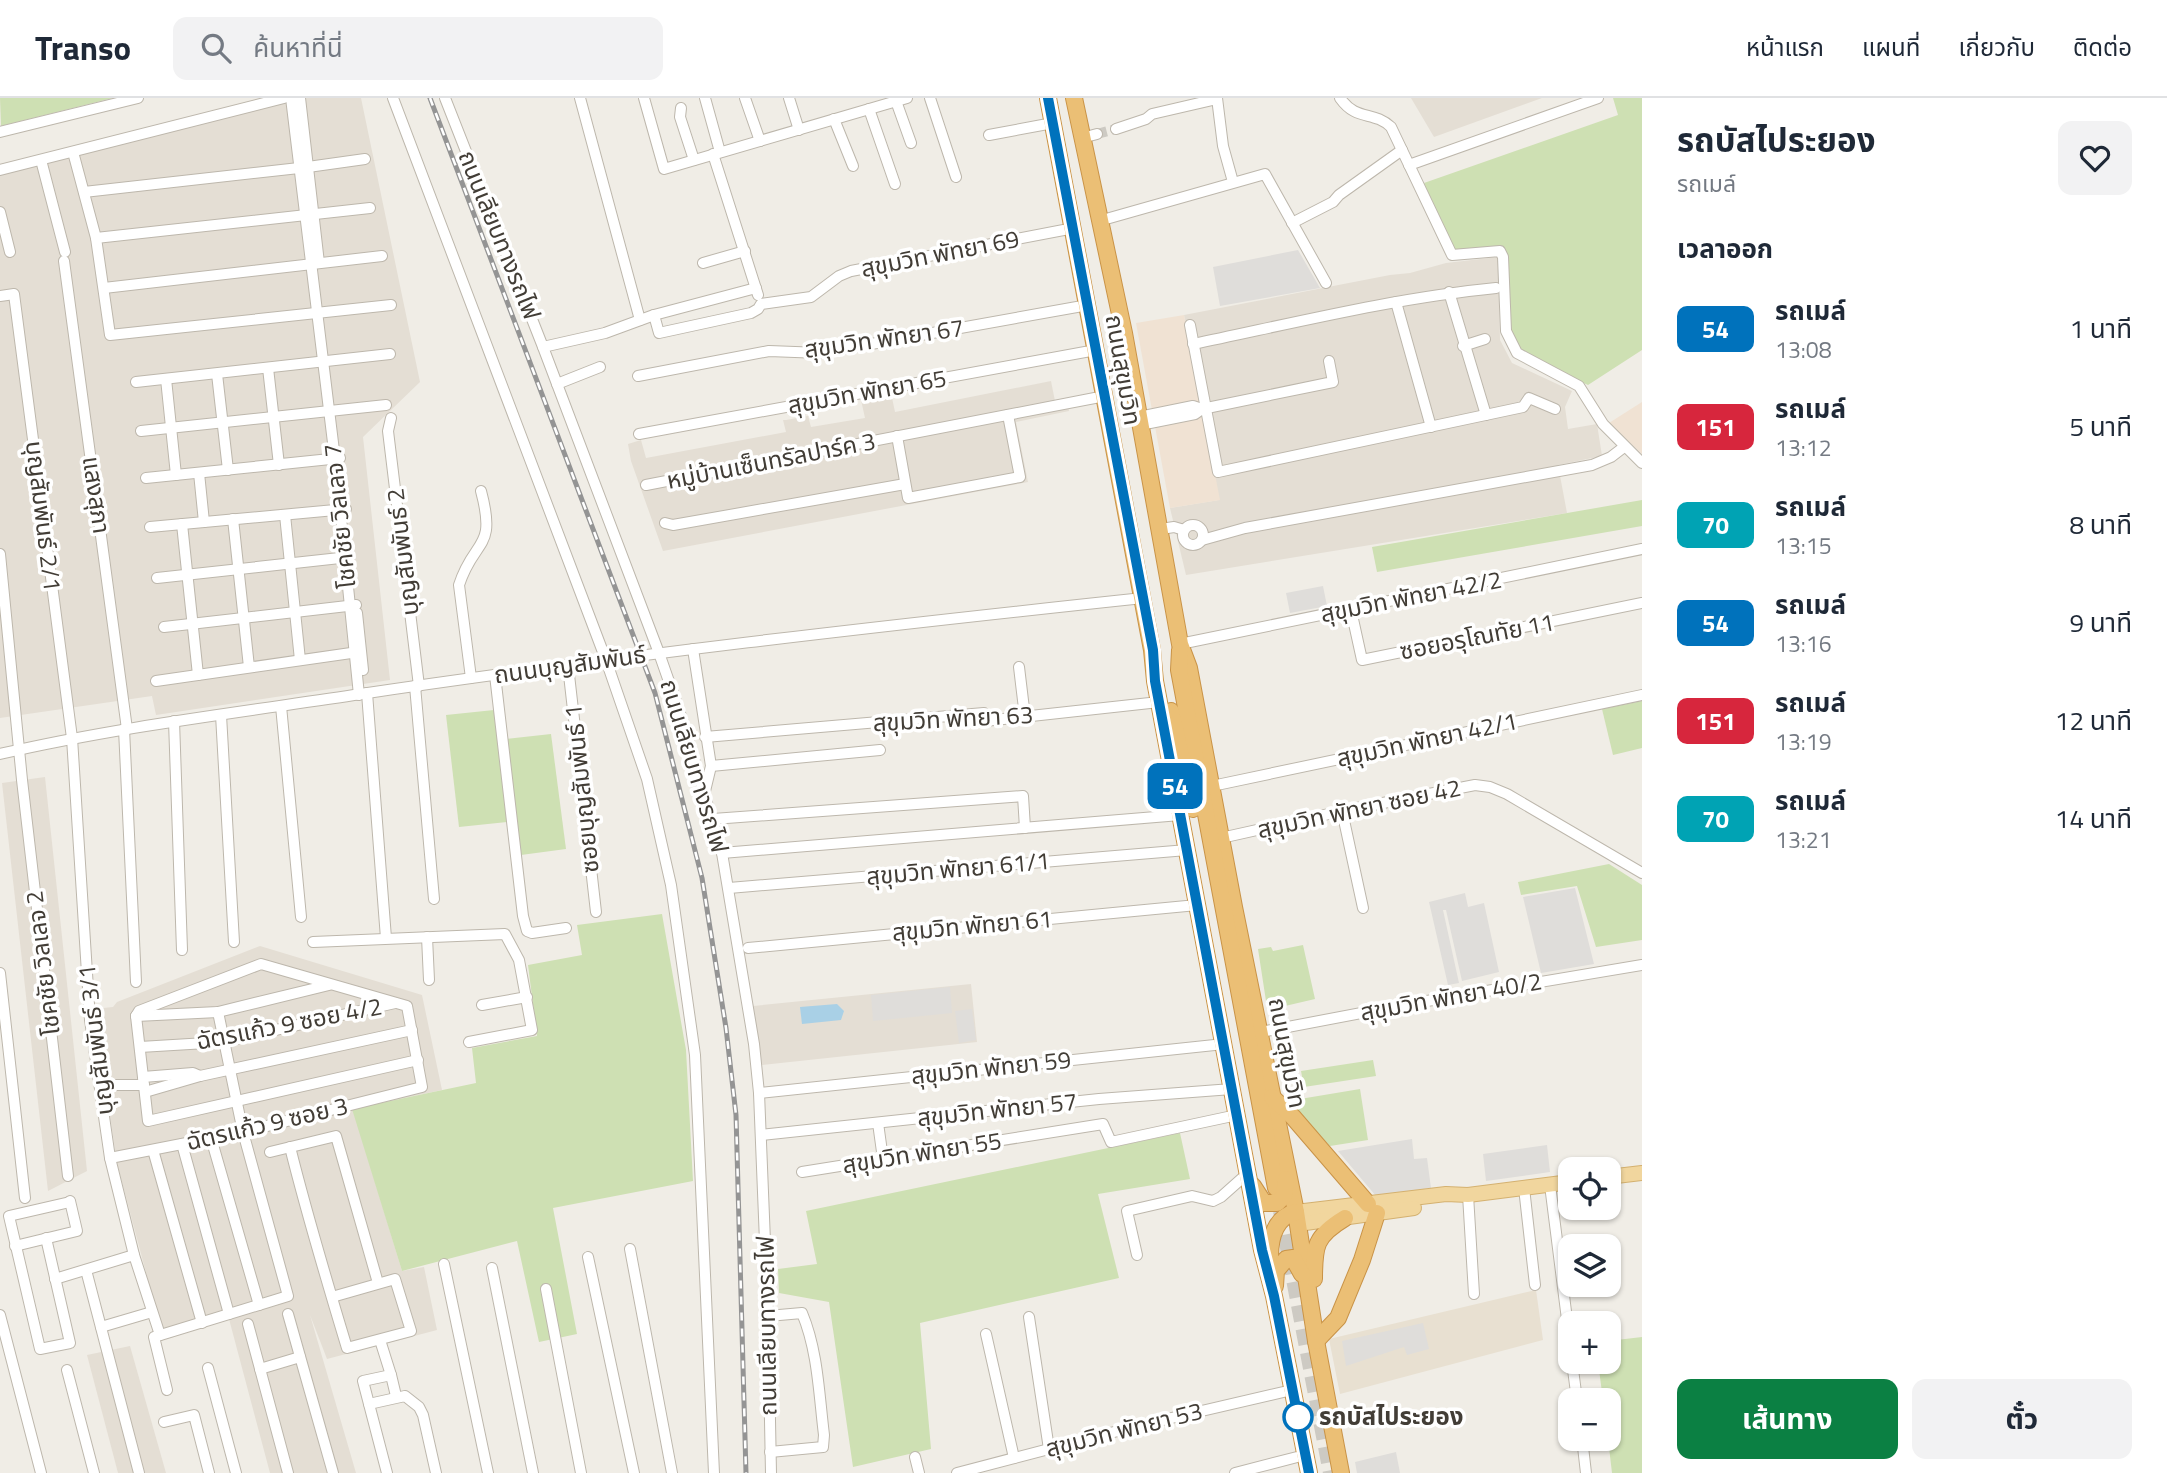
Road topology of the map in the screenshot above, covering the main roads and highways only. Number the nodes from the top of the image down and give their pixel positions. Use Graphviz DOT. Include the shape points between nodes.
graph roads {
  1 [pos="1075,102"];
  2 [pos="1051,111"];
  3 [pos="1180,644"];
  4 [pos="1153,650"];
  5 [pos="1272,1097"];
  6 [pos="1286,1170"];
  7 [pos="1642,1172"];
  8 [pos="1621,1175"];
  9 [pos="1249,1176"];
  10 [pos="1558,1184"];
  11 [pos="1254,1203"];
  12 [pos="1372,1208"];
  13 [pos="1345,1217"];
  14 [pos="1297,1218"];
  15 [pos="1278,1223"];
  16 [pos="1308,1287"];
  17 [pos="1272,1288"];
  18 [pos="1315,1333"];
  19 [pos="1309,1473"];
  20 [pos="1341,1473"];
  1 -- 2 [label="highway"];
  1 -- 3 [label="highway, ถนนสุขุมวิท" via="1089,136 1099,221"];
  2 -- 4 [label="highway, ถนนสุขุมวิท"];
  3 -- 4 [label="highway, ถนนสุขุมวิท" via="1178,670 1271,1189 1193,807 1164,678"];
  3 -- 5 [label="highway, ถนนสุขุมวิท" via="1189,668"];
  4 -- 9 [label="highway, ถนนสุขุมวิท"];
  5 -- 6 [label="highway, ถนนสุขุมวิท"];
  5 -- 12 [label="highway"];
  6 -- 9 [label="highway" via="1284,1196 1277,1203 1264,1203"];
  6 -- 14 [label="highway, ถนนสุขุมวิท"];
  7 -- 8 [label="main road"];
  9 -- 11 [label="highway, ถนนสุขุมวิท"];
  10 -- 12 [label="main road" via="1446,1194"];
  11 -- 15 [label="highway"];
  11 -- 17 [label="highway, ถนนสุขุมวิท"];
  12 -- 13 [label="main road"];
  12 -- 14 [label="main road"];
  12 -- 18 [label="highway" via="1362,1260 1338,1318"];
  13 -- 14 [label="main road"];
  13 -- 18 [label="highway" via="1325,1233 1314,1251"];
  14 -- 15 [label="highway" via="1286,1226"];
  14 -- 16 [label="highway, ถนนสุขุมวิท"];
  15 -- 17 [label="highway" via="1270,1246"];
  16 -- 17 [label="highway" via="1298,1264 1289,1258 1276,1271"];
  16 -- 18 [label="highway, ถนนสุขุมวิท"];
  17 -- 19 [label="highway, ถนนสุขุมวิท"];
  18 -- 20 [label="highway, ถนนสุขุมวิท"];
}
